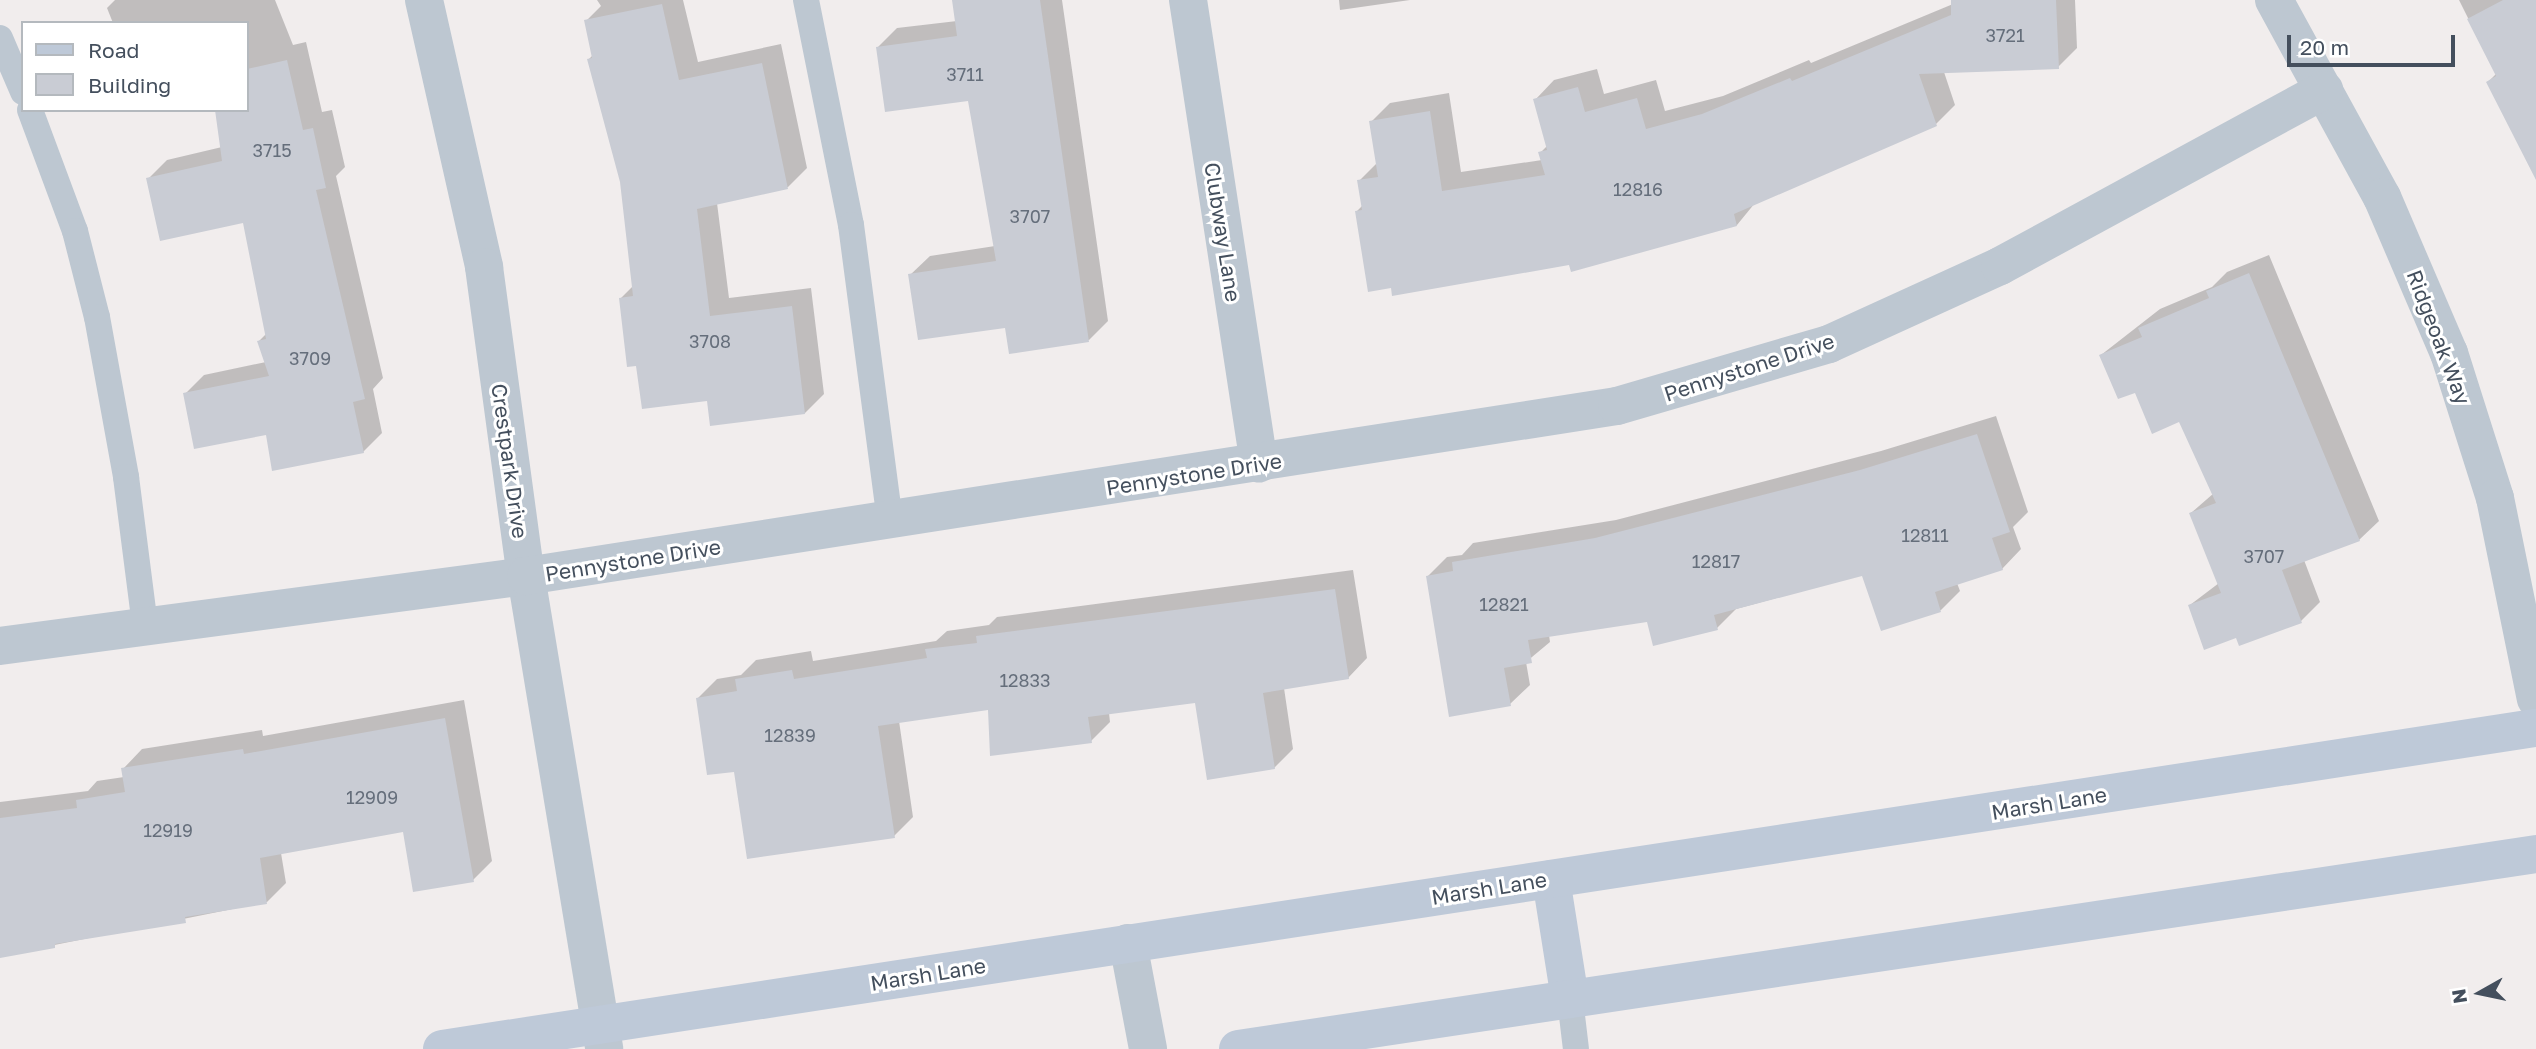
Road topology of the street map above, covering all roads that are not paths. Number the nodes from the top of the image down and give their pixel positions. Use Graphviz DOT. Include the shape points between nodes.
graph roads {
  1 [pos="424,0"];
  2 [pos="806,0"];
  3 [pos="1188,0"];
  4 [pos="2274,0"];
  5 [pos="0,38"];
  6 [pos="21,87"];
  7 [pos="2324,90"];
  8 [pos="31,112"];
  9 [pos="1259,464"];
  10 [pos="890,521"];
  11 [pos="526,576"];
  12 [pos="145,625"];
  13 [pos="0,646"];
  14 [pos="2536,699"];
  15 [pos="2536,728"];
  16 [pos="2536,854"];
  17 [pos="1551,879"];
  18 [pos="1128,943"];
  19 [pos="1570,999"];
  20 [pos="602,1037"];
  21 [pos="442,1049"];
  22 [pos="1148,1049"];
  23 [pos="1238,1049"];
  24 [pos="1576,1049"];
  1 -- 11 [label="street, Crestpark Drive" via="484,267"];
  2 -- 10 [label="lane" via="851,225"];
  3 -- 9 [label="street, Clubway Lane"];
  4 -- 7 [label="street, Ridgeoak Way"];
  5 -- 6 [label="lane"];
  7 -- 9 [label="street, Pennystone Drive" via="2000,266 1829,344 1617,407"];
  7 -- 14 [label="street, Ridgeoak Way" via="2382,197 2449,353 2495,498"];
  8 -- 12 [label="lane" via="75,231 97,317 127,477"];
  9 -- 10 [label="street, Pennystone Drive"];
  10 -- 11 [label="street, Pennystone Drive"];
  11 -- 12 [label="street, Pennystone Drive"];
  11 -- 20 [label="street, Crestpark Drive"];
  12 -- 13 [label="street, Pennystone Drive"];
  15 -- 17 [label="main road, Marsh Lane"];
  16 -- 19 [label="main road"];
  17 -- 18 [label="main road, Marsh Lane"];
  17 -- 19 [label="main road"];
  18 -- 20 [label="main road, Marsh Lane"];
  18 -- 22 [label="street"];
  19 -- 23 [label="main road"];
  19 -- 24 [label="lane"];
  20 -- 21 [label="main road, Marsh Lane"];
}
